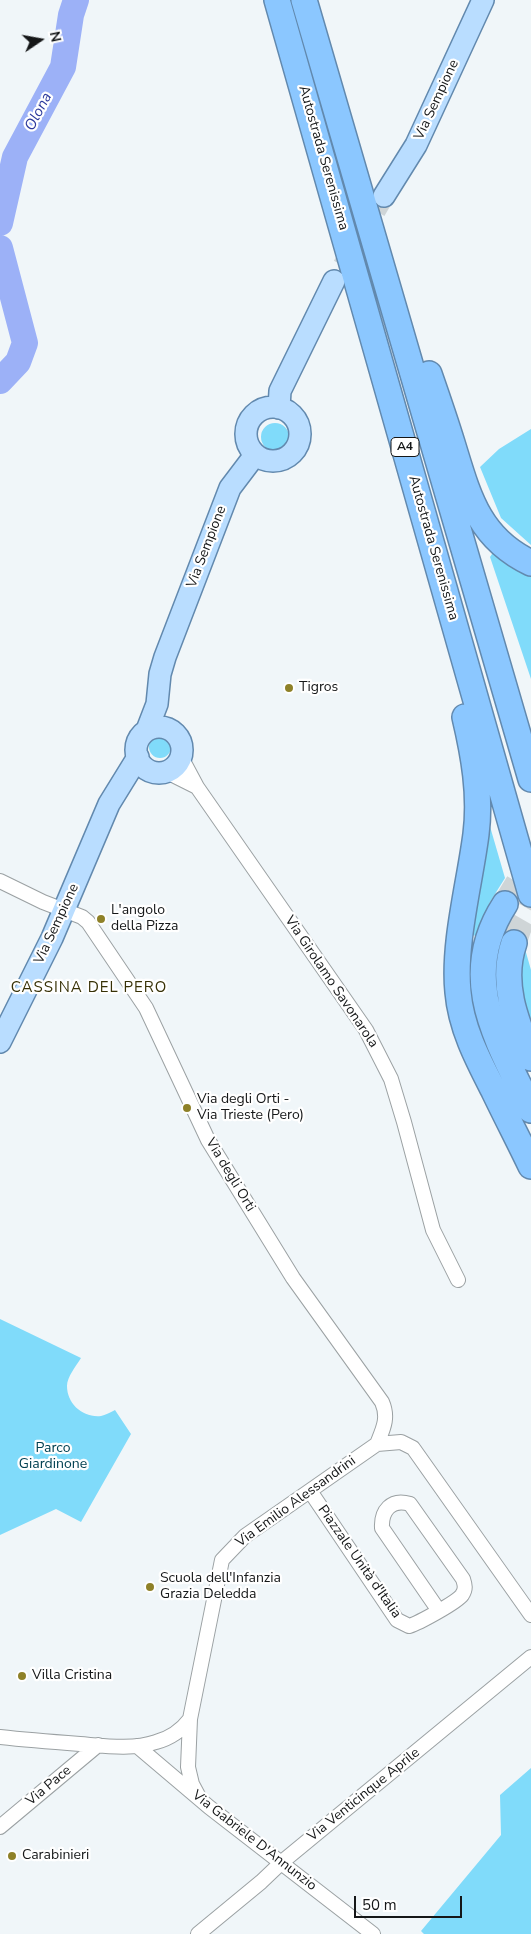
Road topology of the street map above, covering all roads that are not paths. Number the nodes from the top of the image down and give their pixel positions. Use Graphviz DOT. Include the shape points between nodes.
graph roads {
  1 [pos="277,0"];
  2 [pos="304,0"];
  3 [pos="483,0"];
  4 [pos="358,183"];
  5 [pos="384,196"];
  6 [pos="334,281"];
  7 [pos="392,401"];
  8 [pos="279,408"];
  9 [pos="255,454"];
  10 [pos="531,563"];
  11 [pos="160,674"];
  12 [pos="147,730"];
  13 [pos="174,732"];
  14 [pos="521,743"];
  15 [pos="138,757"];
  16 [pos="167,767"];
  17 [pos="531,770"];
  18 [pos="531,779"];
  19 [pos="197,787"];
  20 [pos="109,804"];
  21 [pos="0,881"];
  22 [pos="531,894"];
  23 [pos="505,904"];
  24 [pos="64,910"];
  25 [pos="514,943"];
  26 [pos="0,1042"];
  27 [pos="531,1058"];
  28 [pos="531,1110"];
  29 [pos="531,1166"];
  30 [pos="458,1280"];
  31 [pos="376,1444"];
  32 [pos="310,1491"];
  33 [pos="439,1610"];
  34 [pos="531,1616"];
  35 [pos="531,1658"];
  36 [pos="190,1719"];
  37 [pos="0,1737"];
  38 [pos="98,1745"];
  39 [pos="137,1746"];
  40 [pos="200,1799"];
  41 [pos="0,1828"];
  42 [pos="282,1862"];
  43 [pos="198,1934"];
  44 [pos="373,1934"];
  1 -- 7 [label="highway, Autostrada Serenissima / A4"];
  2 -- 4 [label="highway, Autostrada Serenissima / A4"];
  3 -- 5 [label="main road, Via Sempione" via="416,145"];
  4 -- 10 [label="highway" via="443,411 475,510 503,546"];
  4 -- 14 [label="highway, Autostrada Serenissima / A4"];
  6 -- 8 [label="main road" via="280,390"];
  7 -- 22 [label="highway, Autostrada Serenissima / A4"];
  7 -- 29 [label="highway, A4" via="415,535 468,733 477,782 476,832 457,970 460,1010 473,1050"];
  8 -- 9 [label="main road" via="263,409 250,418 247,441"];
  8 -- 9 [label="main road" via="297,423 299,439 296,446 292,453 278,461 262,459"];
  9 -- 11 [label="main road, Via Sempione" via="230,488"];
  11 -- 12 [label="main road, Via Sempione" via="157,704"];
  11 -- 13 [label="main road"];
  12 -- 13 [label="main road" via="161,727"];
  12 -- 15 [label="main road" via="138,742"];
  13 -- 16 [label="main road" via="182,743"];
  14 -- 17 [label="highway"];
  14 -- 18 [label="highway, Autostrada Serenissima / A4"];
  15 -- 16 [label="main road" via="141,764"];
  15 -- 20 [label="main road, Via Sempione"];
  16 -- 19 [label="street, Via Girolamo Savonarola"];
  16 -- 19 [label="street, Via Girolamo Savonarola"];
  16 -- 20 [label="main road, Via Sempione" via="134,782"];
  19 -- 30 [label="street, Via Girolamo Savonarola" via="366,1030 391,1079 433,1230"];
  20 -- 24 [label="main road, Via Sempione"];
  21 -- 24 [label="street, Via degli Orti"];
  23 -- 28 [label="highway" via="496,917 486,947 483,992 494,1034"];
  24 -- 26 [label="main road, Via Sempione"];
  24 -- 31 [label="street, Via degli Orti" via="88,922 142,1003 208,1140 293,1278 382,1402 386,1422"];
  25 -- 27 [label="highway" via="508,977 511,1001"];
  31 -- 32 [label="street, Via Emilio Alessandrini"];
  31 -- 34 [label="street" via="401,1442 413,1448"];
  32 -- 33 [label="street, Piazzale Unità d'Italia" via="397,1620 409,1626"];
  32 -- 36 [label="street, Via Emilio Alessandrini" via="245,1536 222,1560"];
  33 -- 33 [label="street, Piazzale Unità d'Italia" via="463,1593 463,1579 410,1504 390,1506 381,1520 385,1535"];
  35 -- 42 [label="street, Via Venticinque Aprile"];
  36 -- 39 [label="street" via="182,1730 169,1737"];
  36 -- 40 [label="street, Via Emilio Alessandrini" via="188,1767"];
  37 -- 38 [label="street"];
  38 -- 39 [label="street"];
  38 -- 41 [label="street, Via Pace"];
  39 -- 40 [label="street, Via Gabriele D'Annunzio"];
  40 -- 42 [label="street, Via Gabriele D'Annunzio"];
  42 -- 43 [label="street, Via Venticinque Aprile"];
  42 -- 44 [label="street, Via Gabriele D'Annunzio"];
}
